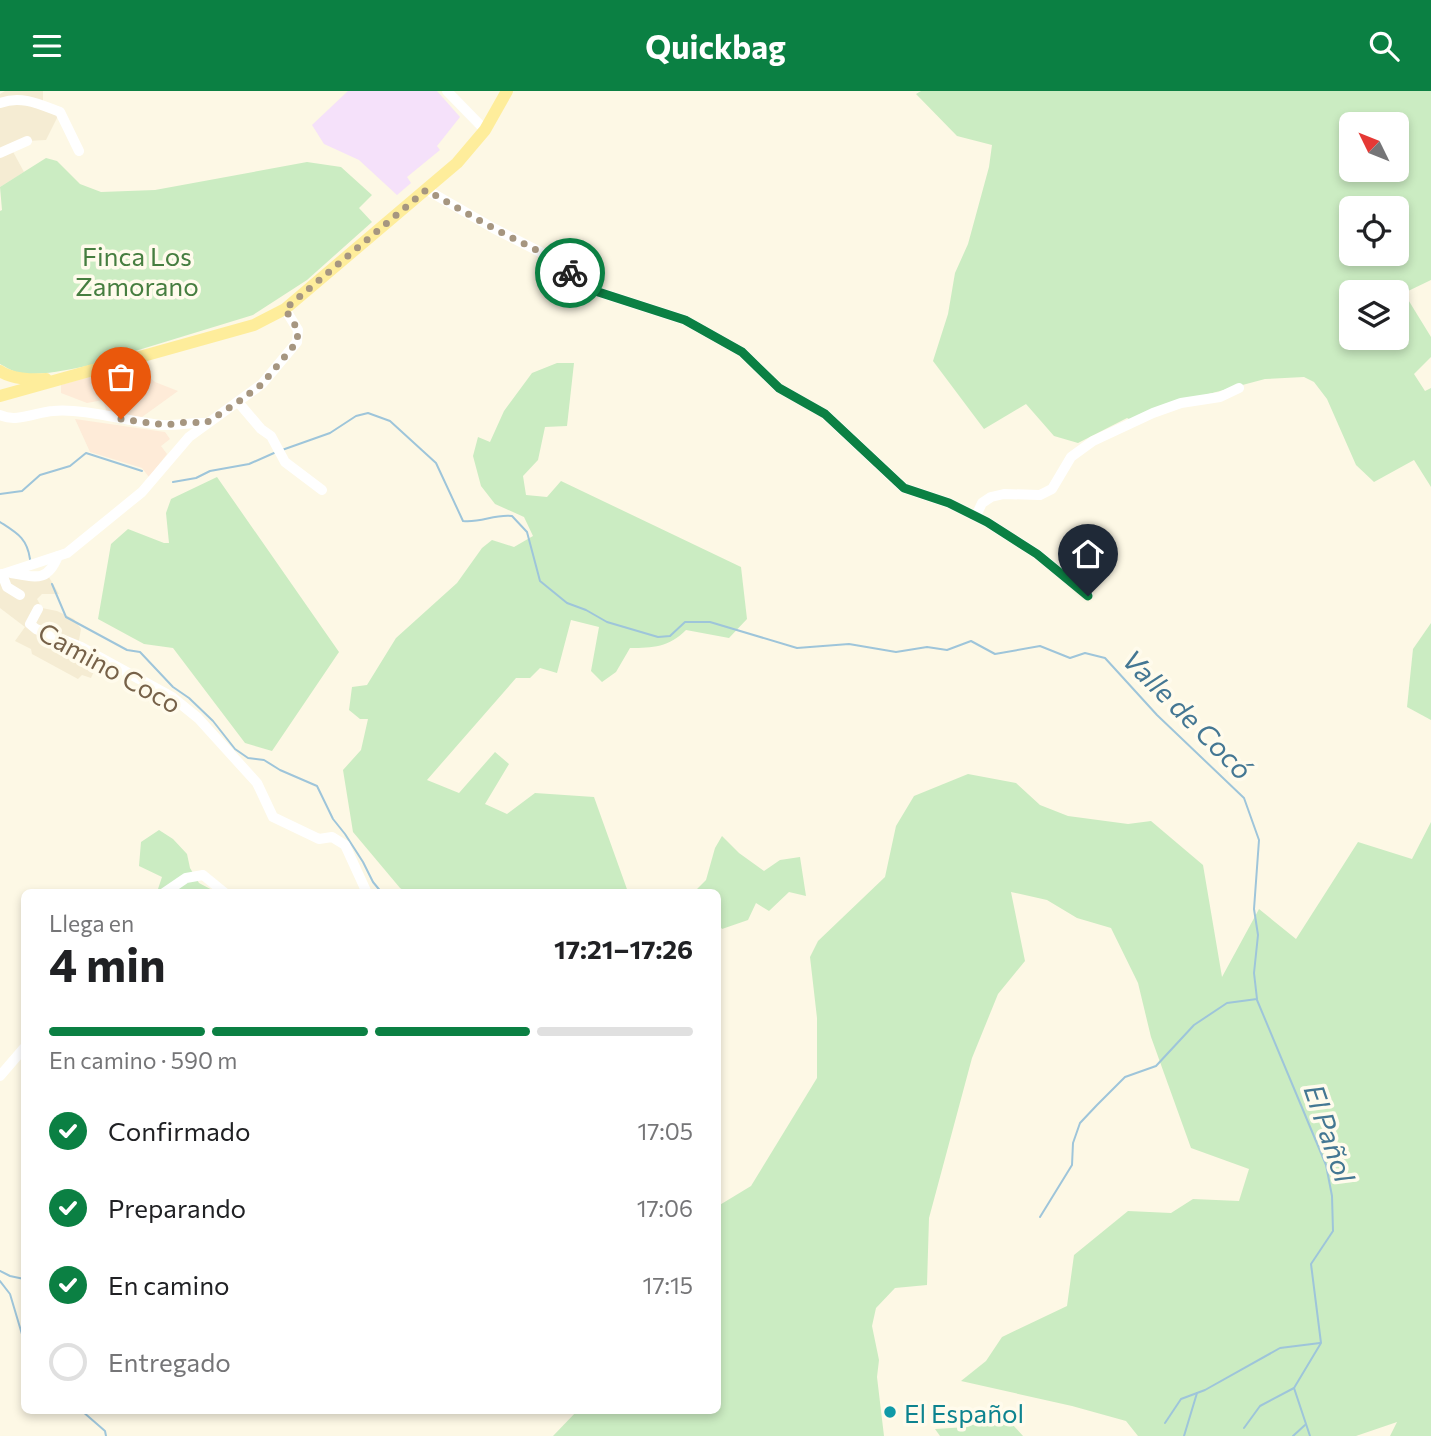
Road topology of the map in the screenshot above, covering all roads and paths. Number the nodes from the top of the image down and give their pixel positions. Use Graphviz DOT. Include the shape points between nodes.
graph roads {
  1 [pos="447,91"];
  2 [pos="507,91"];
  3 [pos="0,103"];
  4 [pos="485,130"];
  5 [pos="27,141"];
  6 [pos="79,151"];
  7 [pos="0,153"];
  8 [pos="426,190"];
  9 [pos="285,309"];
  10 [pos="2,372"];
  11 [pos="63,377"];
  12 [pos="1239,388"];
  13 [pos="1,395"];
  14 [pos="238,402"];
  15 [pos="0,415"];
  16 [pos="206,423"];
  17 [pos="322,490"];
  18 [pos="976,516"];
  19 [pos="3,574"];
  20 [pos="20,595"];
  21 [pos="1088,596"];
  22 [pos="38,609"];
  23 [pos="170,889"];
  24 [pos="220,889"];
  25 [pos="365,889"];
  26 [pos="21,1052"];
  27 [pos="0,1076"];
  1 -- 4 [label="street"];
  2 -- 4 [label="main road"];
  3 -- 6 [label="street" via="13,98 60,112"];
  4 -- 8 [label="main road"];
  5 -- 7 [label="street"];
  8 -- 9 [label="main road"];
  8 -- 18 [label="street" via="552,258 589,289 685,320 742,352 779,388 825,414 904,488"];
  9 -- 11 [label="main road" via="254,325"];
  9 -- 14 [label="street" via="298,330 297,342 262,384"];
  10 -- 11 [label="main road" via="40,380"];
  10 -- 13 [label="main road" via="7,382"];
  11 -- 13 [label="main road"];
  12 -- 18 [label="street" via="1220,397 1181,403 1093,441 1070,457 1052,489 1041,495 991,496"];
  14 -- 16 [label="street"];
  14 -- 17 [label="street" via="271,436 285,462"];
  15 -- 16 [label="street" via="20,417 58,410 165,425"];
  16 -- 19 [label="street" via="142,492 58,556 47,574"];
  18 -- 21 [label="street" via="1037,554"];
  19 -- 20 [label="street, Camino Coco" via="7,587"];
  22 -- 25 [label="street, Camino Coco" via="30,624 36,629 80,647 172,697 198,718 257,783 272,817 318,839 332,837 345,845"];
  23 -- 24 [label="street" via="186,878 203,875"];
  26 -- 27 [label="street"];
}
